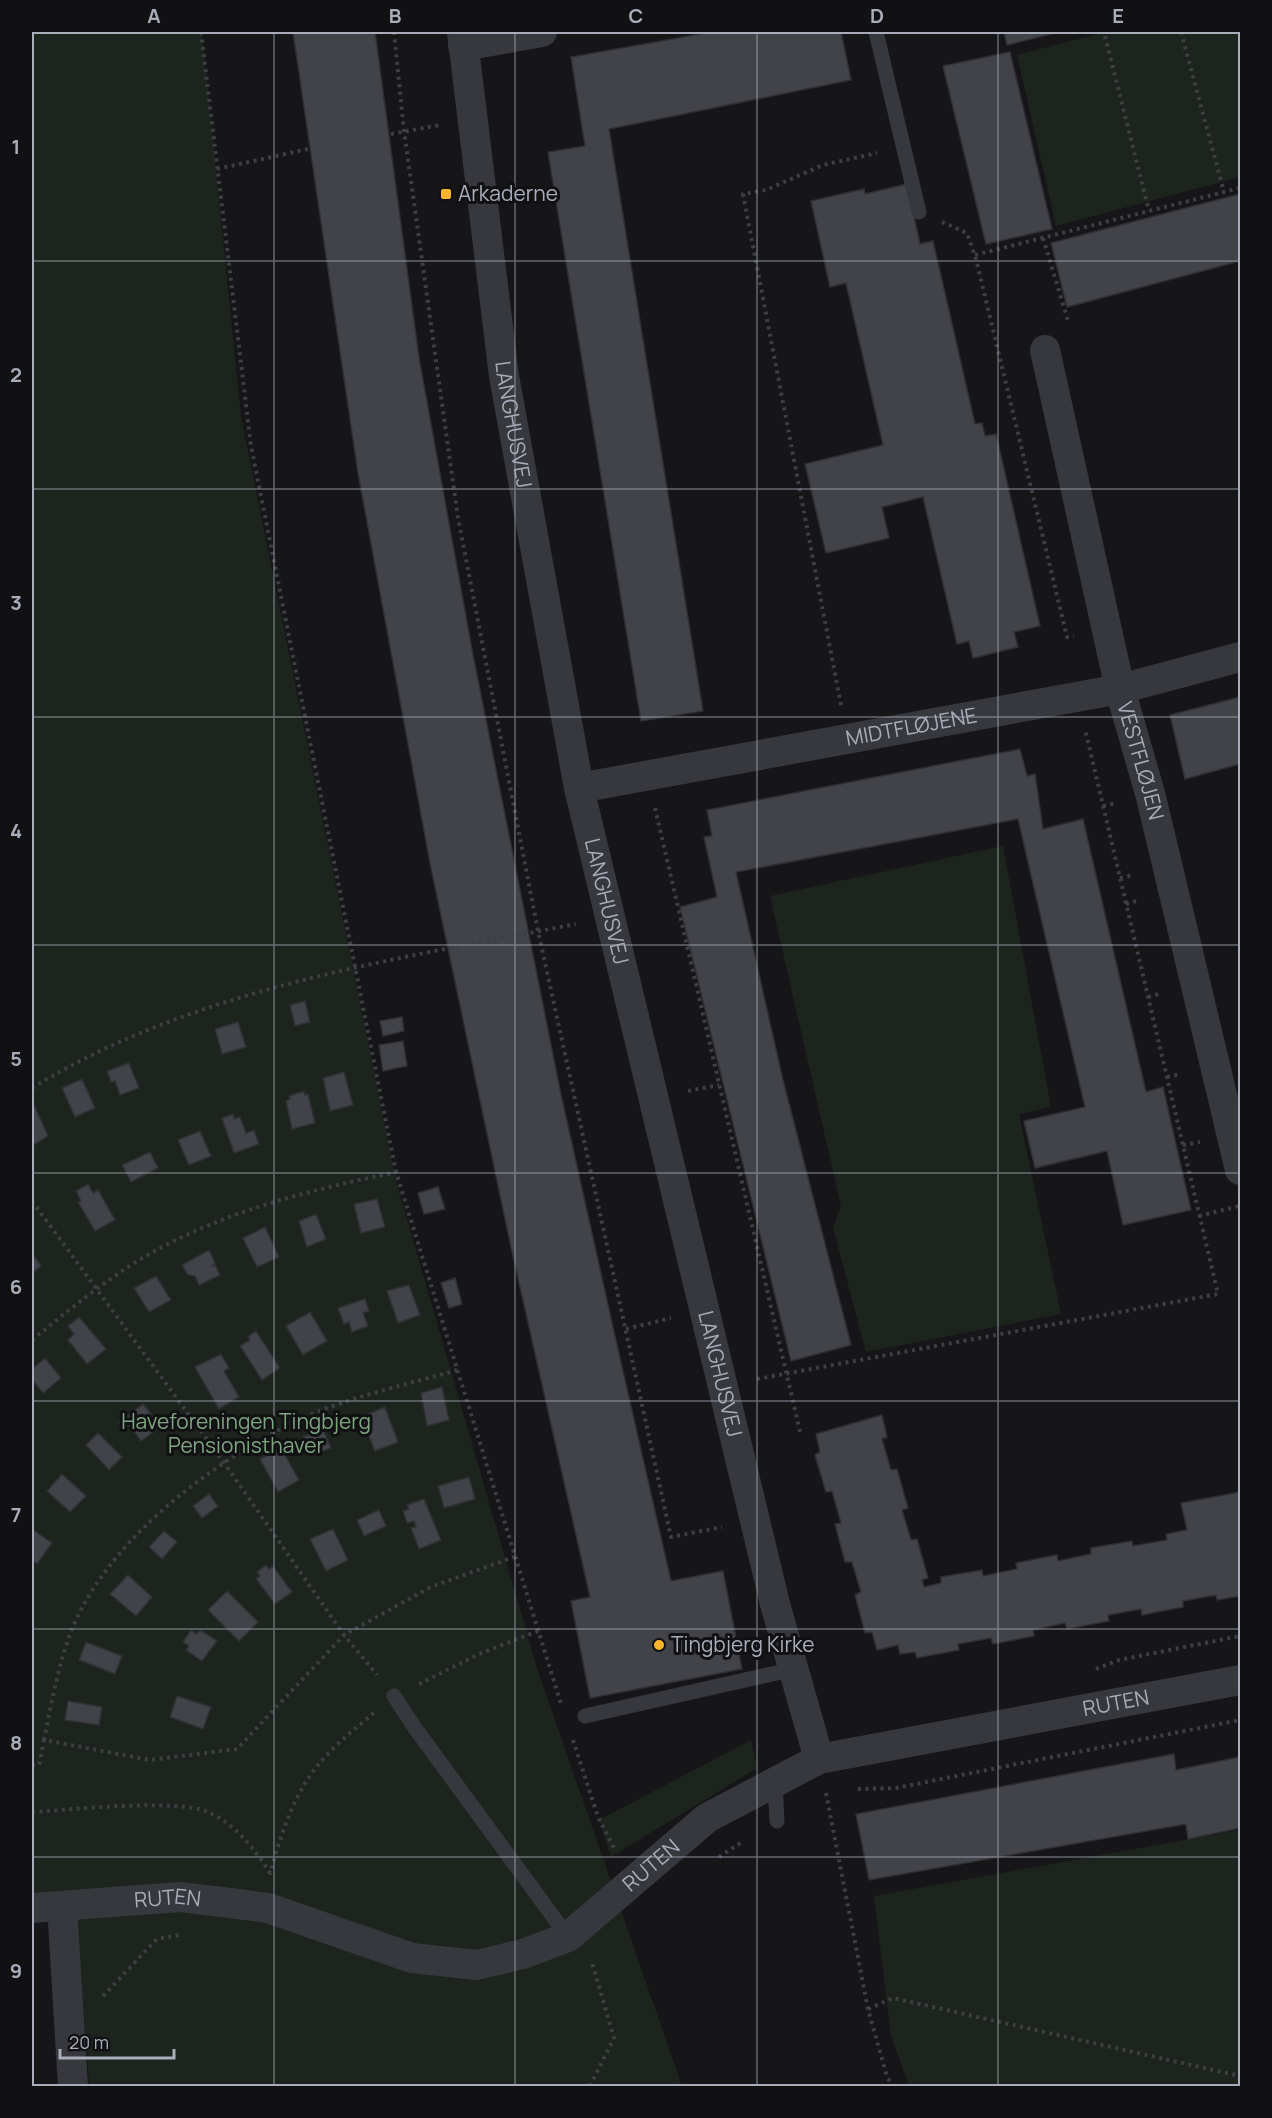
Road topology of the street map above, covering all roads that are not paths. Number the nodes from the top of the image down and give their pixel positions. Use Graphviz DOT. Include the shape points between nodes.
graph roads {
  1 [pos="542,32"];
  2 [pos="876,32"];
  3 [pos="463,39"];
  4 [pos="919,212"];
  5 [pos="1045,350"];
  6 [pos="1240,657"];
  7 [pos="1119,689"];
  8 [pos="579,788"];
  9 [pos="1240,1170"];
  10 [pos="794,1669"];
  11 [pos="1240,1680"];
  12 [pos="394,1696"];
  13 [pos="585,1716"];
  14 [pos="819,1759"];
  15 [pos="775,1782"];
  16 [pos="777,1821"];
  17 [pos="62,1906"];
  18 [pos="32,1908"];
  19 [pos="568,1936"];
  20 [pos="74,2086"];
  1 -- 3 [label="street"];
  2 -- 4 [label="lane"];
  3 -- 8 [label="street, LANGHUSVEJ" via="504,376"];
  5 -- 7 [label="street, VESTFLØJEN"];
  6 -- 7 [label="street, MIDTFLØJENE"];
  7 -- 8 [label="street, MIDTFLØJENE"];
  7 -- 9 [label="street, VESTFLØJEN" via="1151,796"];
  8 -- 10 [label="street, LANGHUSVEJ"];
  10 -- 13 [label="lane"];
  10 -- 14 [label="street, LANGHUSVEJ"];
  11 -- 14 [label="street, RUTEN"];
  12 -- 19 [label="lane"];
  14 -- 15 [label="street, RUTEN"];
  15 -- 16 [label="lane"];
  15 -- 19 [label="street, RUTEN" via="707,1818"];
  17 -- 18 [label="street, RUTEN"];
  17 -- 19 [label="street, RUTEN" via="180,1897 268,1908 412,1958 476,1965 523,1954"];
  17 -- 20 [label="street"];
}
